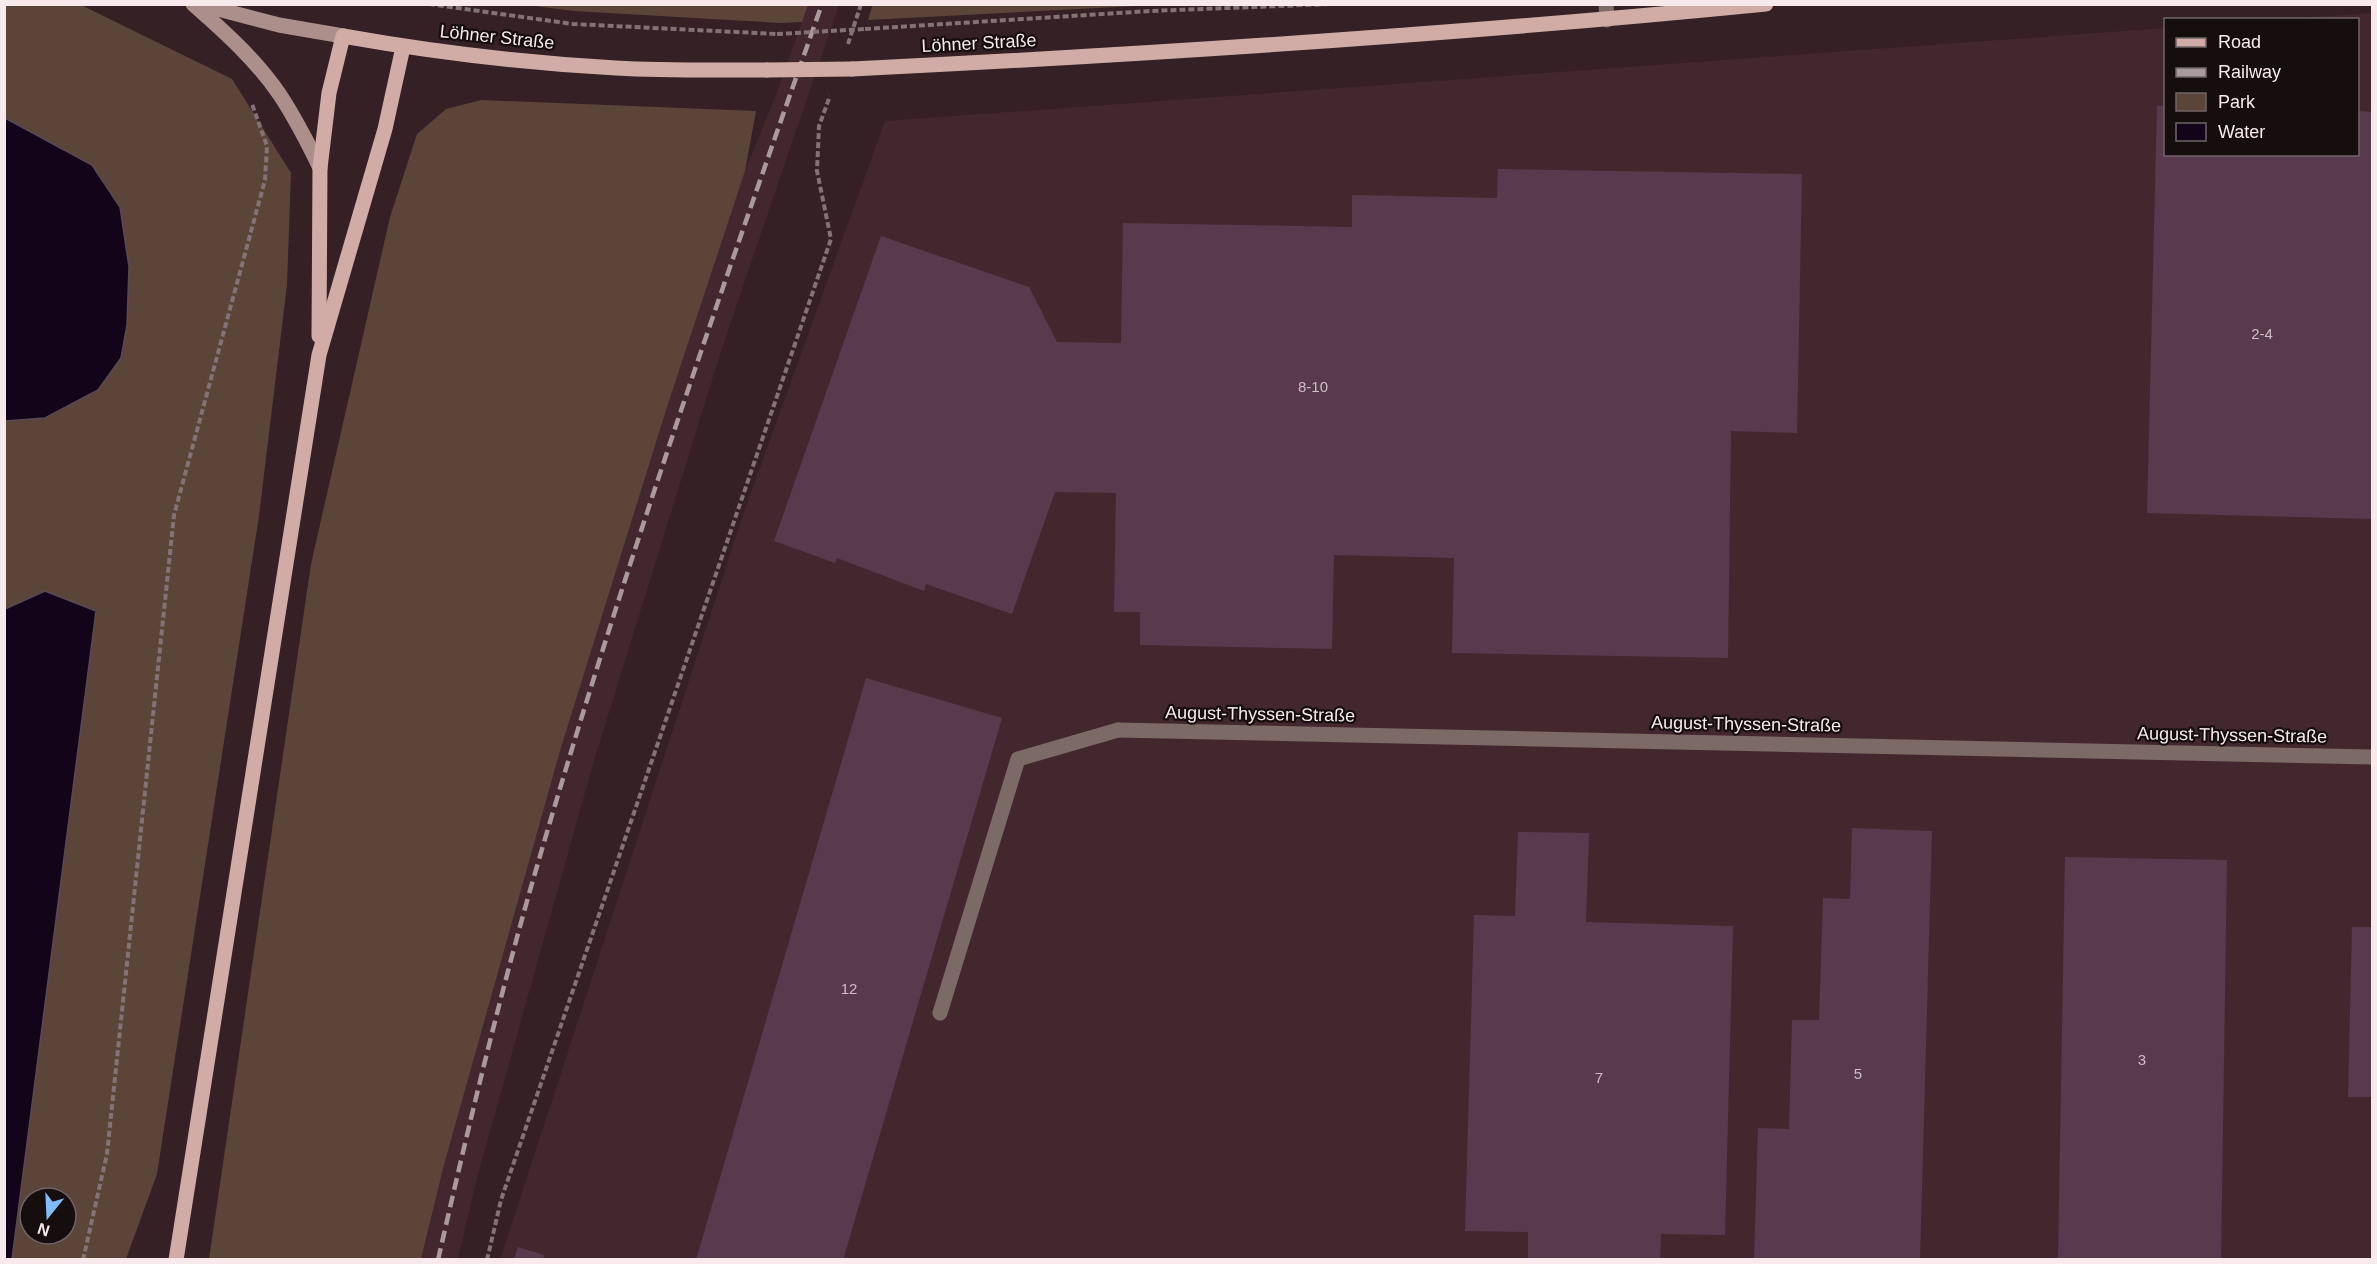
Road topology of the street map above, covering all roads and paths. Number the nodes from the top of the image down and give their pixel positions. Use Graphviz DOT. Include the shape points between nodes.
graph roads {
  1 [pos="193,4"];
  2 [pos="198,4"];
  3 [pos="429,4"];
  4 [pos="861,4"];
  5 [pos="1331,4"];
  6 [pos="1766,4"];
  7 [pos="1607,12"];
  8 [pos="342,36"];
  9 [pos="403,47"];
  10 [pos="846,49"];
  11 [pos="251,59"];
  12 [pos="831,93"];
  13 [pos="320,168"];
  14 [pos="319,355"];
  15 [pos="2373,757"];
  16 [pos="940,1013"];
  17 [pos="83,1260"];
  18 [pos="176,1260"];
  19 [pos="487,1260"];
  1 -- 11 [label="main road"];
  2 -- 8 [label="main road, Löhner Straße"];
  3 -- 5 [label="path, bridge" via="573,24 777,34"];
  4 -- 10 [label="path"];
  6 -- 7 [label="main road, Löhner Straße"];
  7 -- 9 [label="main road, Löhner Straße, bridge" via="1106,56 852,69 616,68"];
  8 -- 9 [label="main road, Löhner Straße"];
  8 -- 13 [label="main road" via="328,93"];
  9 -- 14 [label="main road" via="385,129"];
  11 -- 13 [label="main road" via="279,94"];
  11 -- 17 [label="path" via="249,96 267,146 265,180 174,515 107,1154"];
  12 -- 19 [label="path" via="819,126 817,171 831,239 505,1189"];
  13 -- 14 [label="main road"];
  14 -- 18 [label="main road"];
  15 -- 16 [label="street, August-Thyssen-Straße" via="1118,730 1018,759"];
}
